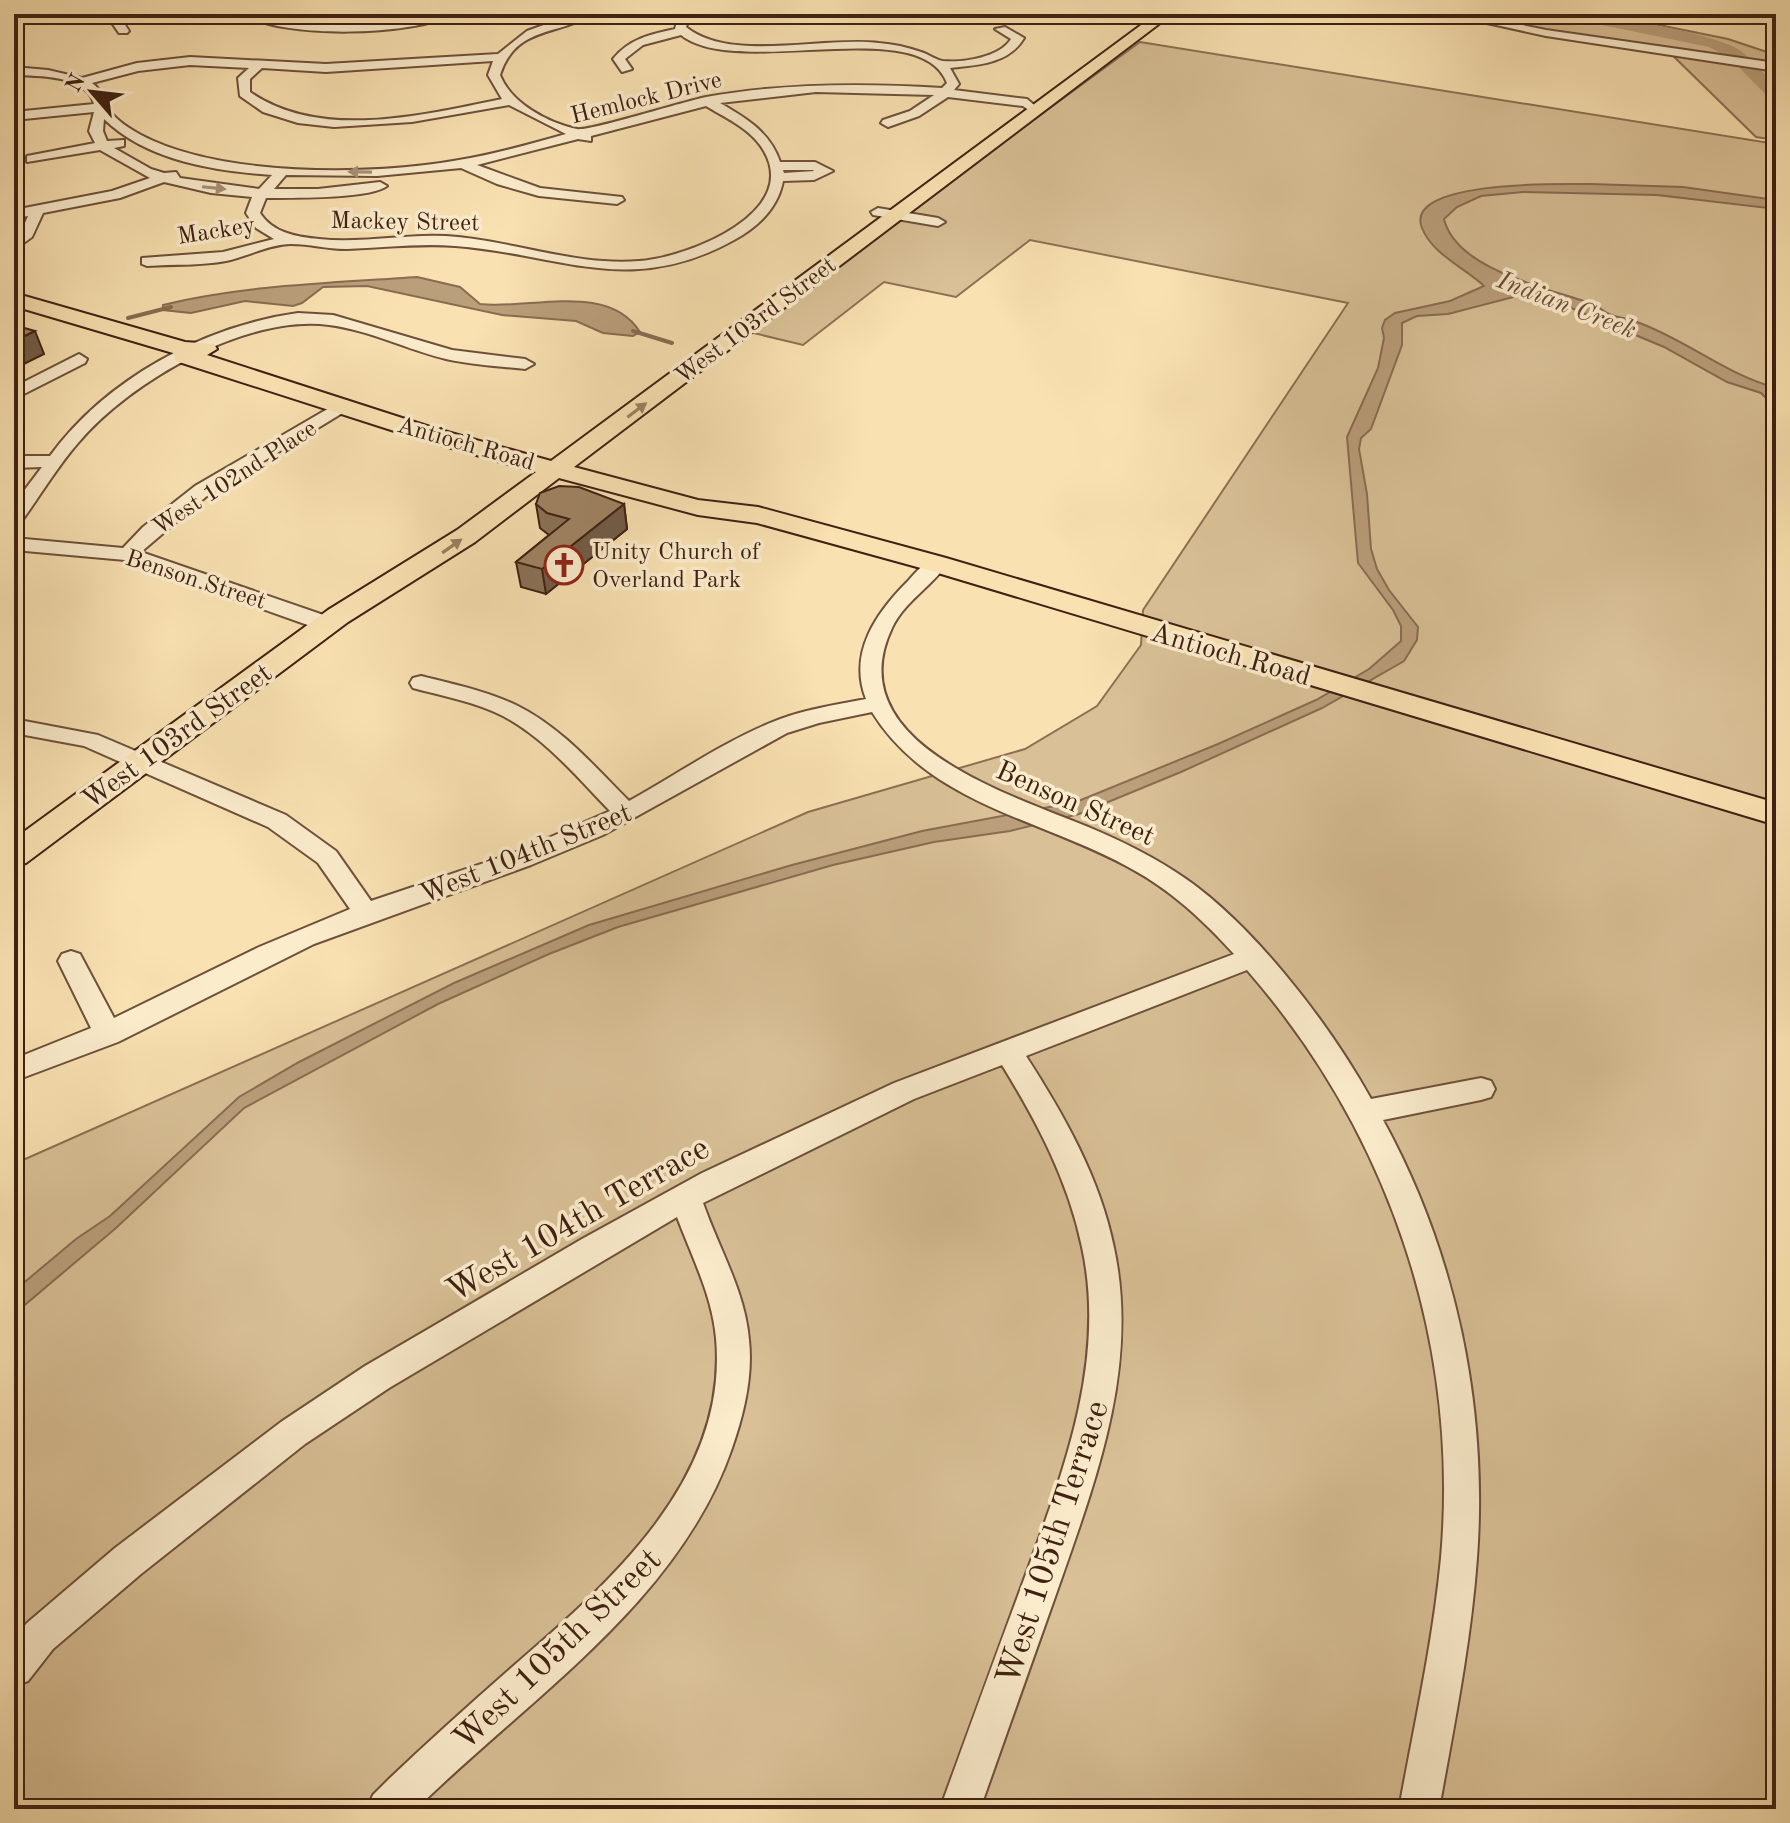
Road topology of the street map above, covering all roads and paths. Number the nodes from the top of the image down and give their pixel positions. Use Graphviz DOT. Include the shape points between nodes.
graph roads {
  1 [pos="27,14"];
  2 [pos="112,14"];
  3 [pos="251,14"];
  4 [pos="445,14"];
  5 [pos="587,14"];
  6 [pos="685,14"];
  7 [pos="721,14"];
  8 [pos="755,14"];
  9 [pos="1102,14"];
  10 [pos="1452,14"];
  11 [pos="14,17"];
  12 [pos="1152,18"];
  13 [pos="1001,29"];
  14 [pos="123,31"];
  15 [pos="682,31"];
  16 [pos="501,57"];
  17 [pos="260,64"];
  18 [pos="940,65"];
  19 [pos="1776,67"];
  20 [pos="626,69"];
  21 [pos="14,71"];
  22 [pos="79,83"];
  23 [pos="943,95"];
  24 [pos="512,101"];
  25 [pos="707,101"];
  26 [pos="101,107"];
  27 [pos="1025,108"];
  28 [pos="14,116"];
  29 [pos="888,123"];
  30 [pos="580,135"];
  31 [pos="138,139"];
  32 [pos="600,144"];
  33 [pos="102,146"];
  34 [pos="32,159"];
  35 [pos="204,161"];
  36 [pos="466,165"];
  37 [pos="283,171"];
  38 [pos="164,177"];
  39 [pos="263,192"];
  40 [pos="617,200"];
  41 [pos="37,211"];
  42 [pos="14,214"];
  43 [pos="888,214"];
  44 [pos="935,224"];
  45 [pos="291,239"];
  46 [pos="14,245"];
  47 [pos="147,261"];
  48 [pos="14,299"];
  49 [pos="200,351"];
  50 [pos="79,359"];
  51 [pos="525,364"];
  52 [pos="14,394"];
  53 [pos="343,405"];
  54 [pos="552,460"];
  55 [pos="54,461"];
  56 [pos="14,462"];
  57 [pos="14,518"];
  58 [pos="14,544"];
  59 [pos="128,554"];
  60 [pos="937,564"];
  61 [pos="407,575"];
  62 [pos="373,581"];
  63 [pos="332,620"];
  64 [pos="421,683"];
  65 [pos="879,704"];
  66 [pos="14,726"];
  67 [pos="41,732"];
  68 [pos="14,749"];
  69 [pos="139,762"];
  70 [pos="1776,812"];
  71 [pos="626,813"];
  72 [pos="14,855"];
  73 [pos="366,913"];
  74 [pos="1250,958"];
  75 [pos="71,961"];
  76 [pos="108,1034"];
  77 [pos="1008,1051"];
  78 [pos="14,1070"];
  79 [pos="1481,1089"];
  80 [pos="1365,1112"];
  81 [pos="686,1197"];
  82 [pos="14,1667"];
  83 [pos="387,1809"];
  84 [pos="960,1809"];
  85 [pos="1419,1809"];
  1 -- 11 [label="street"];
  2 -- 14 [label="street"];
  3 -- 4 [label="street" via="327,27"];
  5 -- 16 [label="street" via="532,34"];
  6 -- 15 [label="street"];
  7 -- 8 [label="street"];
  9 -- 12 [label="street"];
  10 -- 19 [label="street"];
  12 -- 27 [label="main road, West 103rd Street"];
  13 -- 18 [label="street" via="1018,38 1009,49"];
  15 -- 18 [label="street" via="697,41 733,48 880,46"];
  15 -- 20 [label="street" via="627,50 619,59"];
  16 -- 17 [label="street" via="374,71"];
  16 -- 24 [label="street" via="495,81"];
  17 -- 22 [label="street" via="169,62"];
  17 -- 24 [label="street" via="244,78 244,93 267,109 309,119 401,120"];
  18 -- 23 [label="street" via="953,84"];
  21 -- 22 [label="street"];
  22 -- 26 [label="street, Hemlock Drive" via="98,96"];
  23 -- 25 [label="street, Hemlock Drive" via="840,89"];
  23 -- 27 [label="street, Hemlock Drive"];
  23 -- 29 [label="street" via="911,116"];
  24 -- 30 [label="street"];
  25 -- 30 [label="street, Hemlock Drive"];
  25 -- 45 [label="street, Mackey Street" via="761,138 778,171 769,204 711,248 658,264 596,267 473,243 337,245"];
  26 -- 28 [label="street"];
  26 -- 31 [label="street, Hemlock Drive"];
  26 -- 33 [label="street" via="96,130"];
  27 -- 43 [label="main road, West 103rd Street"];
  30 -- 32 [label="street"];
  30 -- 36 [label="street, Hemlock Drive"];
  31 -- 33 [label="street"];
  31 -- 35 [label="street, Hemlock Drive"];
  33 -- 34 [label="street"];
  33 -- 38 [label="street, Hemlock Drive" via="129,164"];
  35 -- 37 [label="street, Hemlock Drive"];
  35 -- 38 [label="street"];
  36 -- 37 [label="street, Hemlock Drive, one-way" via="382,172"];
  36 -- 39 [label="street, Hemlock Drive" via="449,174 365,189"];
  36 -- 40 [label="street" via="525,190"];
  37 -- 39 [label="street"];
  38 -- 39 [label="street, Hemlock Drive, one-way" via="205,188"];
  38 -- 41 [label="street" via="115,195"];
  39 -- 45 [label="street, Mackey Street" via="253,210 256,220"];
  41 -- 42 [label="street"];
  41 -- 46 [label="street" via="27,234"];
  43 -- 44 [label="street"];
  43 -- 54 [label="main road, West 103rd Street"];
  45 -- 47 [label="street, Mackey" via="223,257"];
  48 -- 49 [label="main road, Antioch Road"];
  49 -- 51 [label="street" via="261,323 317,318 458,357"];
  49 -- 53 [label="main road, Antioch Road"];
  49 -- 54 [label="main road, Antioch Road"];
  49 -- 55 [label="street" via="135,395 112,403"];
  50 -- 52 [label="street"];
  53 -- 54 [label="main road, Antioch Road"];
  53 -- 59 [label="street, West 102nd Place" via="190,500"];
  54 -- 60 [label="main road, Antioch Road" via="734,500 758,515"];
  61 -- 54 [label="main road, West 103rd Street, one-way" via="466,536"];
  54 -- 62 [label="main road, West 103rd Street"];
  55 -- 56 [label="street"];
  55 -- 57 [label="street"];
  58 -- 59 [label="street, Benson Street"];
  59 -- 63 [label="street, Benson Street"];
  60 -- 65 [label="street" via="880,630 870,667"];
  60 -- 70 [label="main road, Antioch Road"];
  61 -- 62 [label="main road"];
  61 -- 63 [label="main road, West 103rd Street"];
  62 -- 63 [label="main road, West 103rd Street"];
  63 -- 69 [label="main road, West 103rd Street"];
  64 -- 71 [label="street" via="476,697 539,729"];
  65 -- 71 [label="street, West 104th Street" via="782,727"];
  65 -- 74 [label="street, Benson Street" via="904,743 927,763 960,783 1120,851 1169,879"];
  66 -- 67 [label="street"];
  67 -- 68 [label="street"];
  67 -- 69 [label="street" via="72,734"];
  69 -- 72 [label="main road, West 103rd Street"];
  69 -- 73 [label="street" via="251,807 302,837 344,878"];
  71 -- 73 [label="street, West 104th Street" via="521,859"];
  73 -- 76 [label="street, West 104th Street" via="252,962"];
  74 -- 77 [label="street, West 104th Terrace"];
  74 -- 80 [label="street, Benson Street" via="1295,1009"];
  75 -- 76 [label="street"];
  76 -- 78 [label="street, West 104th Street"];
  77 -- 81 [label="street, West 104th Terrace" via="823,1128"];
  77 -- 84 [label="street, West 105th Terrace" via="1046,1107 1088,1200 1106,1311 1105,1364 1083,1466"];
  79 -- 80 [label="street"];
  80 -- 85 [label="street, Benson Street" via="1421,1240 1447,1336 1456,1398 1462,1490 1459,1556"];
  81 -- 82 [label="street, West 104th Terrace" via="377,1377 293,1433 117,1570 40,1636"];
  81 -- 83 [label="street, West 105th Street" via="725,1297 733,1342 728,1405 715,1454 695,1498 631,1585"];
}
